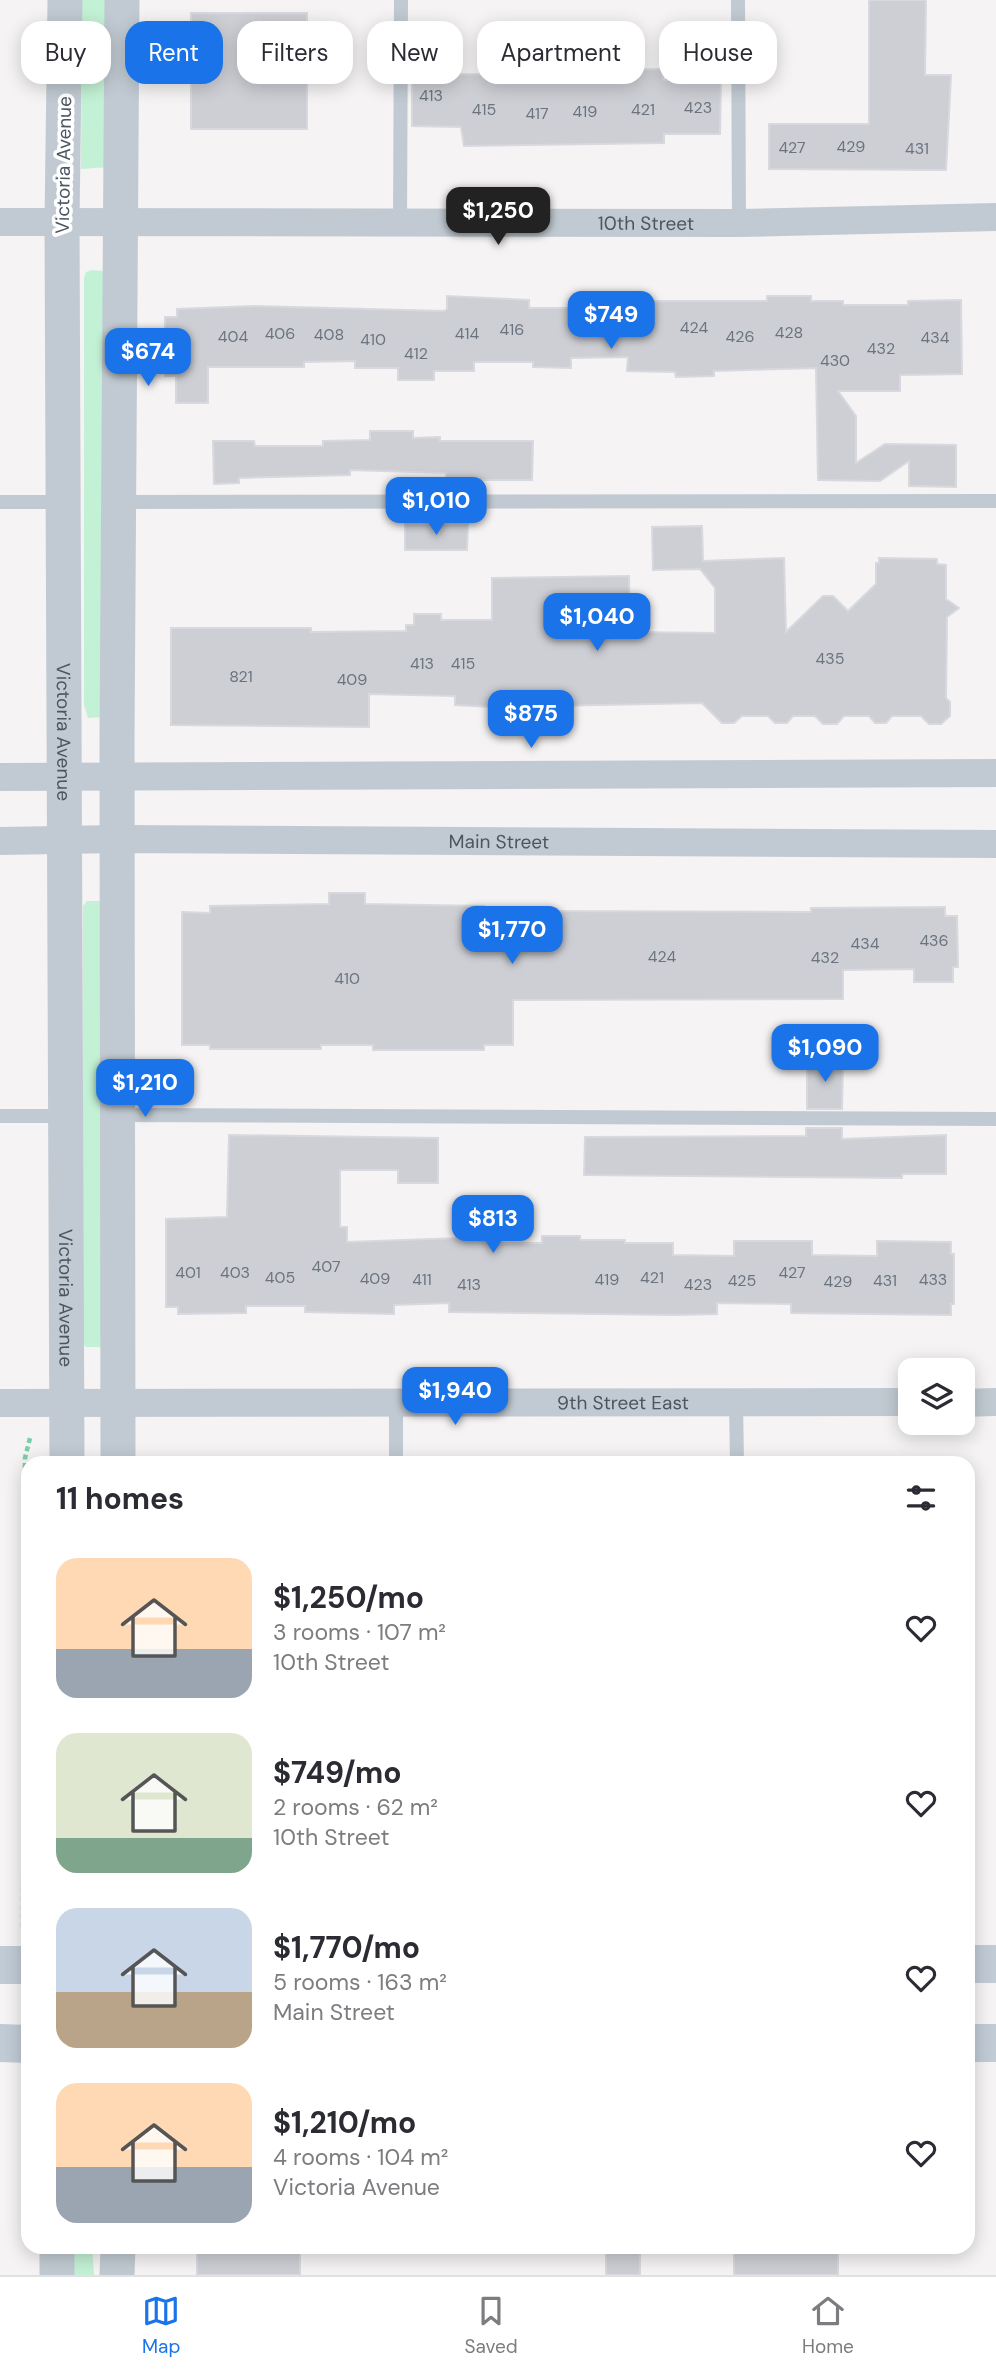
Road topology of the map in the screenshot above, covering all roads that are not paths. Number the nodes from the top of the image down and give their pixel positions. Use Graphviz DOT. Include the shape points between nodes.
graph roads {
  1 [pos="65,0"];
  2 [pos="122,0"];
  3 [pos="401,0"];
  4 [pos="738,0"];
  5 [pos="996,217"];
  6 [pos="0,222"];
  7 [pos="62,222"];
  8 [pos="120,223"];
  9 [pos="400,223"];
  10 [pos="738,223"];
  11 [pos="996,501"];
  12 [pos="0,502"];
  13 [pos="64,502"];
  14 [pos="120,502"];
  15 [pos="996,773"];
  16 [pos="117,776"];
  17 [pos="0,777"];
  18 [pos="66,777"];
  19 [pos="118,839"];
  20 [pos="67,840"];
  21 [pos="0,842"];
  22 [pos="996,844"];
  23 [pos="117,1115"];
  24 [pos="0,1116"];
  25 [pos="67,1116"];
  26 [pos="996,1119"];
  27 [pos="736,1402"];
  28 [pos="898,1402"];
  29 [pos="996,1402"];
  30 [pos="0,1403"];
  31 [pos="67,1403"];
  32 [pos="118,1403"];
  33 [pos="396,1403"];
  34 [pos="975,1403"];
  35 [pos="67,1456"];
  36 [pos="118,1456"];
  37 [pos="396,1456"];
  38 [pos="737,1456"];
  39 [pos="975,1964"];
  40 [pos="996,1964"];
  41 [pos="0,1965"];
  42 [pos="21,1965"];
  43 [pos="0,2043"];
  44 [pos="975,2043"];
  45 [pos="996,2043"];
  46 [pos="21,2044"];
  47 [pos="57,2254"];
  48 [pos="118,2254"];
  49 [pos="57,2275"];
  50 [pos="117,2275"];
  1 -- 7 [label="street, Victoria Avenue"];
  2 -- 8 [label="street"];
  3 -- 9 [label="lane"];
  4 -- 10 [label="lane"];
  5 -- 10 [label="street, 10th Street"];
  6 -- 7 [label="street, 10th Street"];
  7 -- 8 [label="street, 10th Street"];
  7 -- 13 [label="street, Victoria Avenue"];
  8 -- 9 [label="street, 10th Street"];
  8 -- 14 [label="street"];
  9 -- 10 [label="street, 10th Street"];
  11 -- 14 [label="lane"];
  12 -- 13 [label="lane"];
  13 -- 18 [label="street, Victoria Avenue"];
  14 -- 16 [label="street"];
  15 -- 16 [label="street"];
  16 -- 18 [label="street"];
  16 -- 19 [label="street"];
  17 -- 18 [label="street"];
  18 -- 20 [label="street, Victoria Avenue"];
  19 -- 20 [label="street, Main Street"];
  19 -- 22 [label="street, Main Street"];
  19 -- 23 [label="street"];
  20 -- 21 [label="street, Main Street"];
  20 -- 25 [label="street, Victoria Avenue"];
  23 -- 26 [label="lane"];
  23 -- 32 [label="street"];
  24 -- 25 [label="lane"];
  25 -- 31 [label="street, Victoria Avenue"];
  27 -- 28 [label="street, 9th Street East"];
  27 -- 33 [label="street, 9th Street East"];
  27 -- 38 [label="lane"];
  29 -- 34 [label="street"];
  30 -- 31 [label="street, 9th Street East"];
  31 -- 32 [label="street, 9th Street East"];
  31 -- 35 [label="street, Victoria Avenue"];
  32 -- 33 [label="street, 9th Street East"];
  32 -- 36 [label="street"];
  33 -- 37 [label="lane"];
  39 -- 40 [label="main road"];
  41 -- 42 [label="main road"];
  43 -- 46 [label="main road"];
  44 -- 45 [label="main road"];
  47 -- 49 [label="street"];
  48 -- 50 [label="street"];
}
